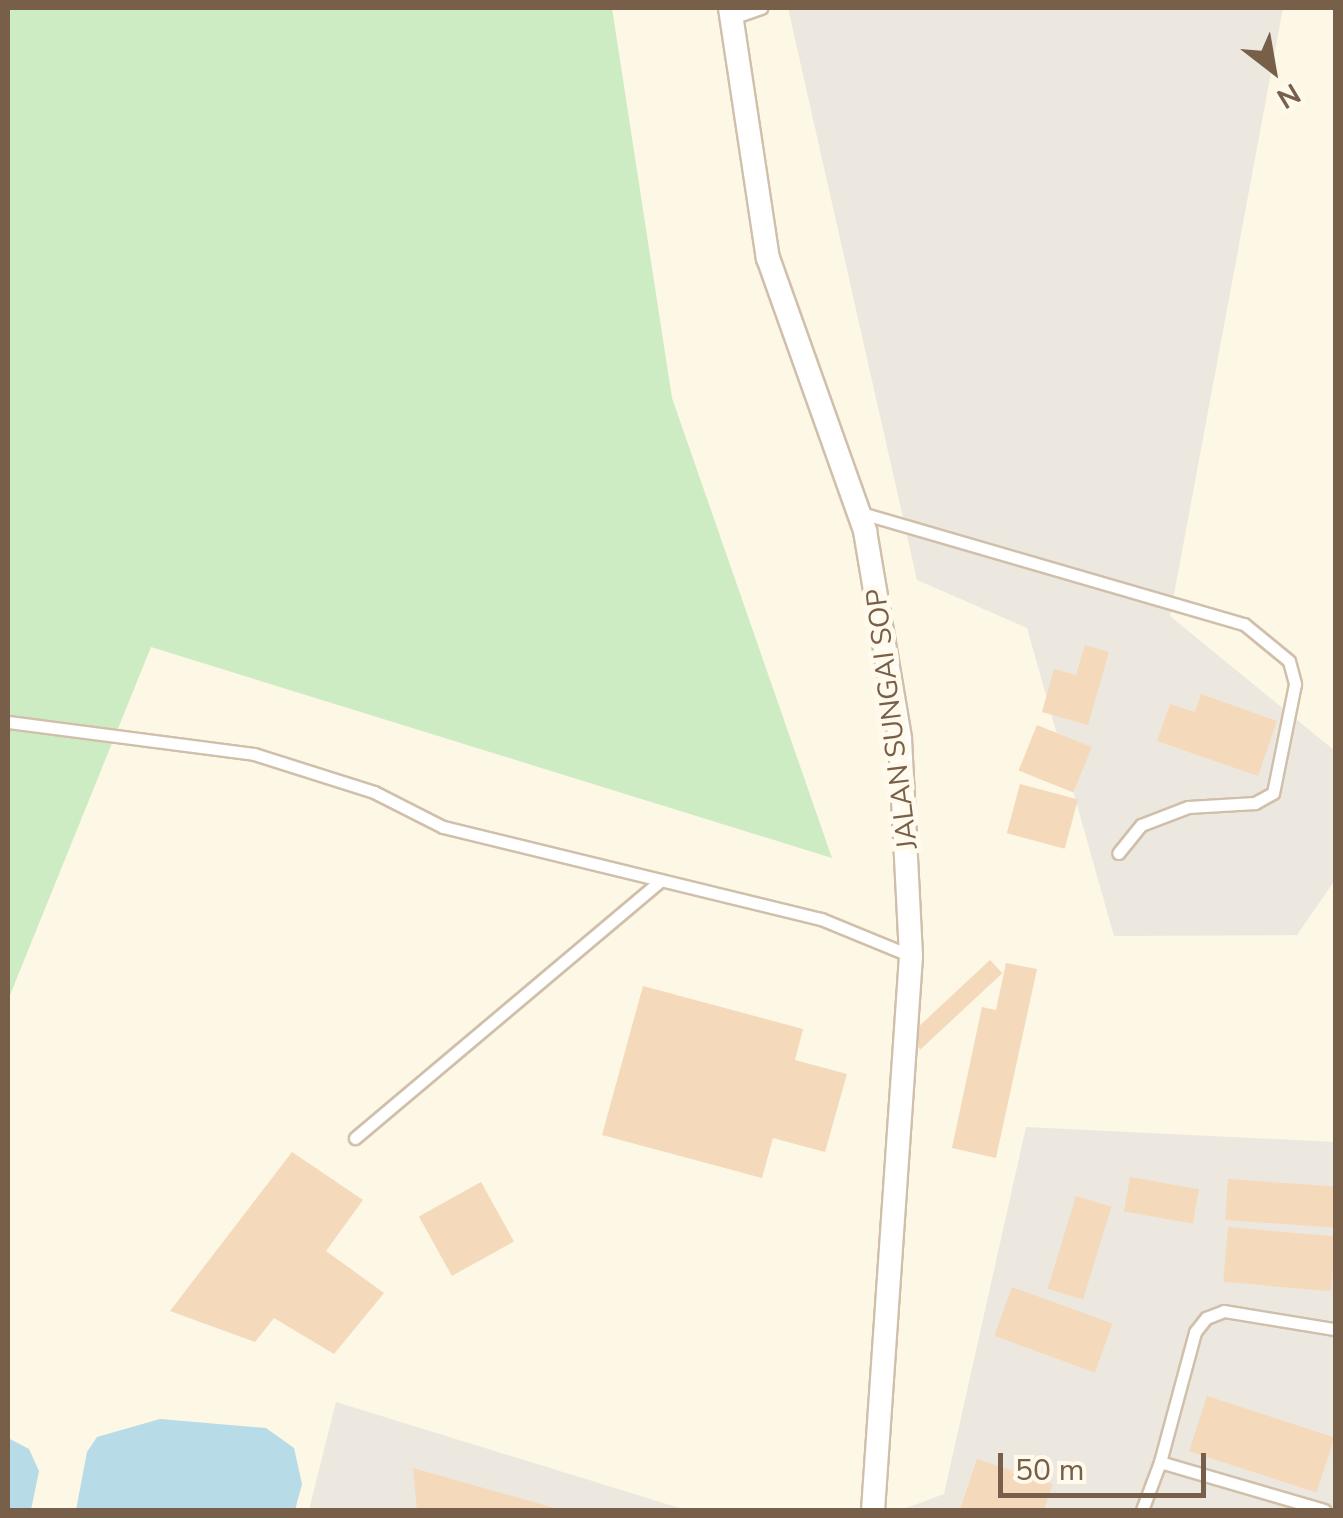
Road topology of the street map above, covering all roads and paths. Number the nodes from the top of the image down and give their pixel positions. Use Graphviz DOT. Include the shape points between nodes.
graph roads {
  1 [pos="761,8"];
  2 [pos="731,13"];
  3 [pos="858,512"];
  4 [pos="8,722"];
  5 [pos="1118,853"];
  6 [pos="660,880"];
  7 [pos="911,956"];
  8 [pos="355,1138"];
  9 [pos="1334,1329"];
  10 [pos="1160,1462"];
  11 [pos="873,1510"];
  12 [pos="1142,1510"];
  13 [pos="1324,1510"];
  1 -- 2 [label="lane"];
  2 -- 3 [label="street, JALAN SUNGAI SOP" via="768,258"];
  3 -- 5 [label="lane" via="1244,624 1288,661 1295,684 1273,793 1255,803 1209,803 1171,813 1140,825"];
  3 -- 7 [label="street, JALAN SUNGAI SOP" via="876,577 900,738"];
  4 -- 6 [label="lane" via="254,754 358,786 444,827"];
  6 -- 7 [label="lane" via="821,920"];
  6 -- 8 [label="lane"];
  7 -- 11 [label="street, JALAN SUNGAI SOP"];
  9 -- 10 [label="lane" via="1224,1311 1206,1318 1196,1332"];
  10 -- 12 [label="lane"];
  10 -- 13 [label="lane"];
}
